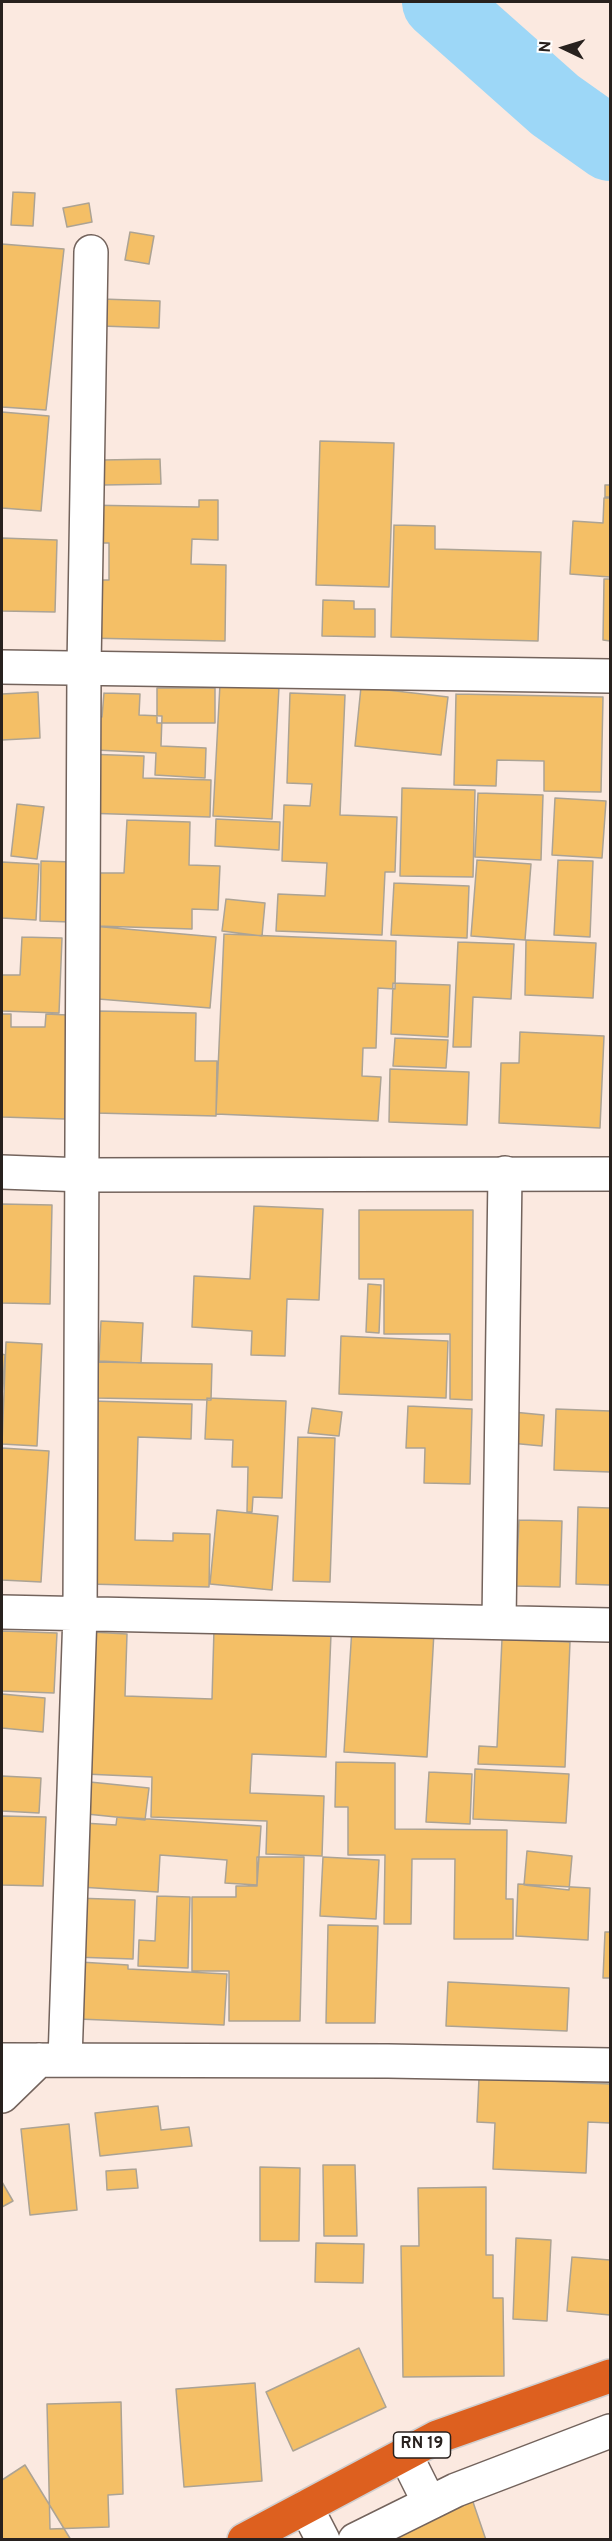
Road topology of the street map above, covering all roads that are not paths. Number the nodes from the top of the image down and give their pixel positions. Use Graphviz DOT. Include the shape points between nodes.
graph roads {
  1 [pos="91,252"];
  2 [pos="2,667"];
  3 [pos="84,667"];
  4 [pos="610,676"];
  5 [pos="2,1172"];
  6 [pos="505,1173"];
  7 [pos="610,1174"];
  8 [pos="84,1175"];
  9 [pos="2,1612"];
  10 [pos="80,1613"];
  11 [pos="499,1622"];
  12 [pos="610,1625"];
  13 [pos="2,2060"];
  14 [pos="52,2060"];
  15 [pos="610,2065"];
  16 [pos="2,2096"];
  17 [pos="610,2376"];
  18 [pos="610,2431"];
  19 [pos="405,2454"];
  20 [pos="429,2502"];
  21 [pos="306,2507"];
  22 [pos="244,2540"];
  23 [pos="323,2540"];
  24 [pos="355,2540"];
  1 -- 3 [label="street"];
  2 -- 3 [label="street"];
  3 -- 4 [label="street"];
  3 -- 8 [label="street"];
  5 -- 8 [label="street"];
  6 -- 7 [label="street"];
  6 -- 8 [label="street"];
  6 -- 11 [label="street"];
  8 -- 10 [label="street"];
  9 -- 10 [label="street"];
  10 -- 11 [label="street"];
  10 -- 14 [label="street"];
  11 -- 12 [label="street"];
  13 -- 14 [label="street"];
  14 -- 15 [label="street"];
  14 -- 16 [label="street"];
  17 -- 19 [label="highway, RN 19" via="437,2436"];
  18 -- 20 [label="street"];
  19 -- 20 [label="street"];
  19 -- 21 [label="highway, RN 19"];
  20 -- 24 [label="street"];
  21 -- 22 [label="highway, RN 19"];
  21 -- 23 [label="street"];
}
